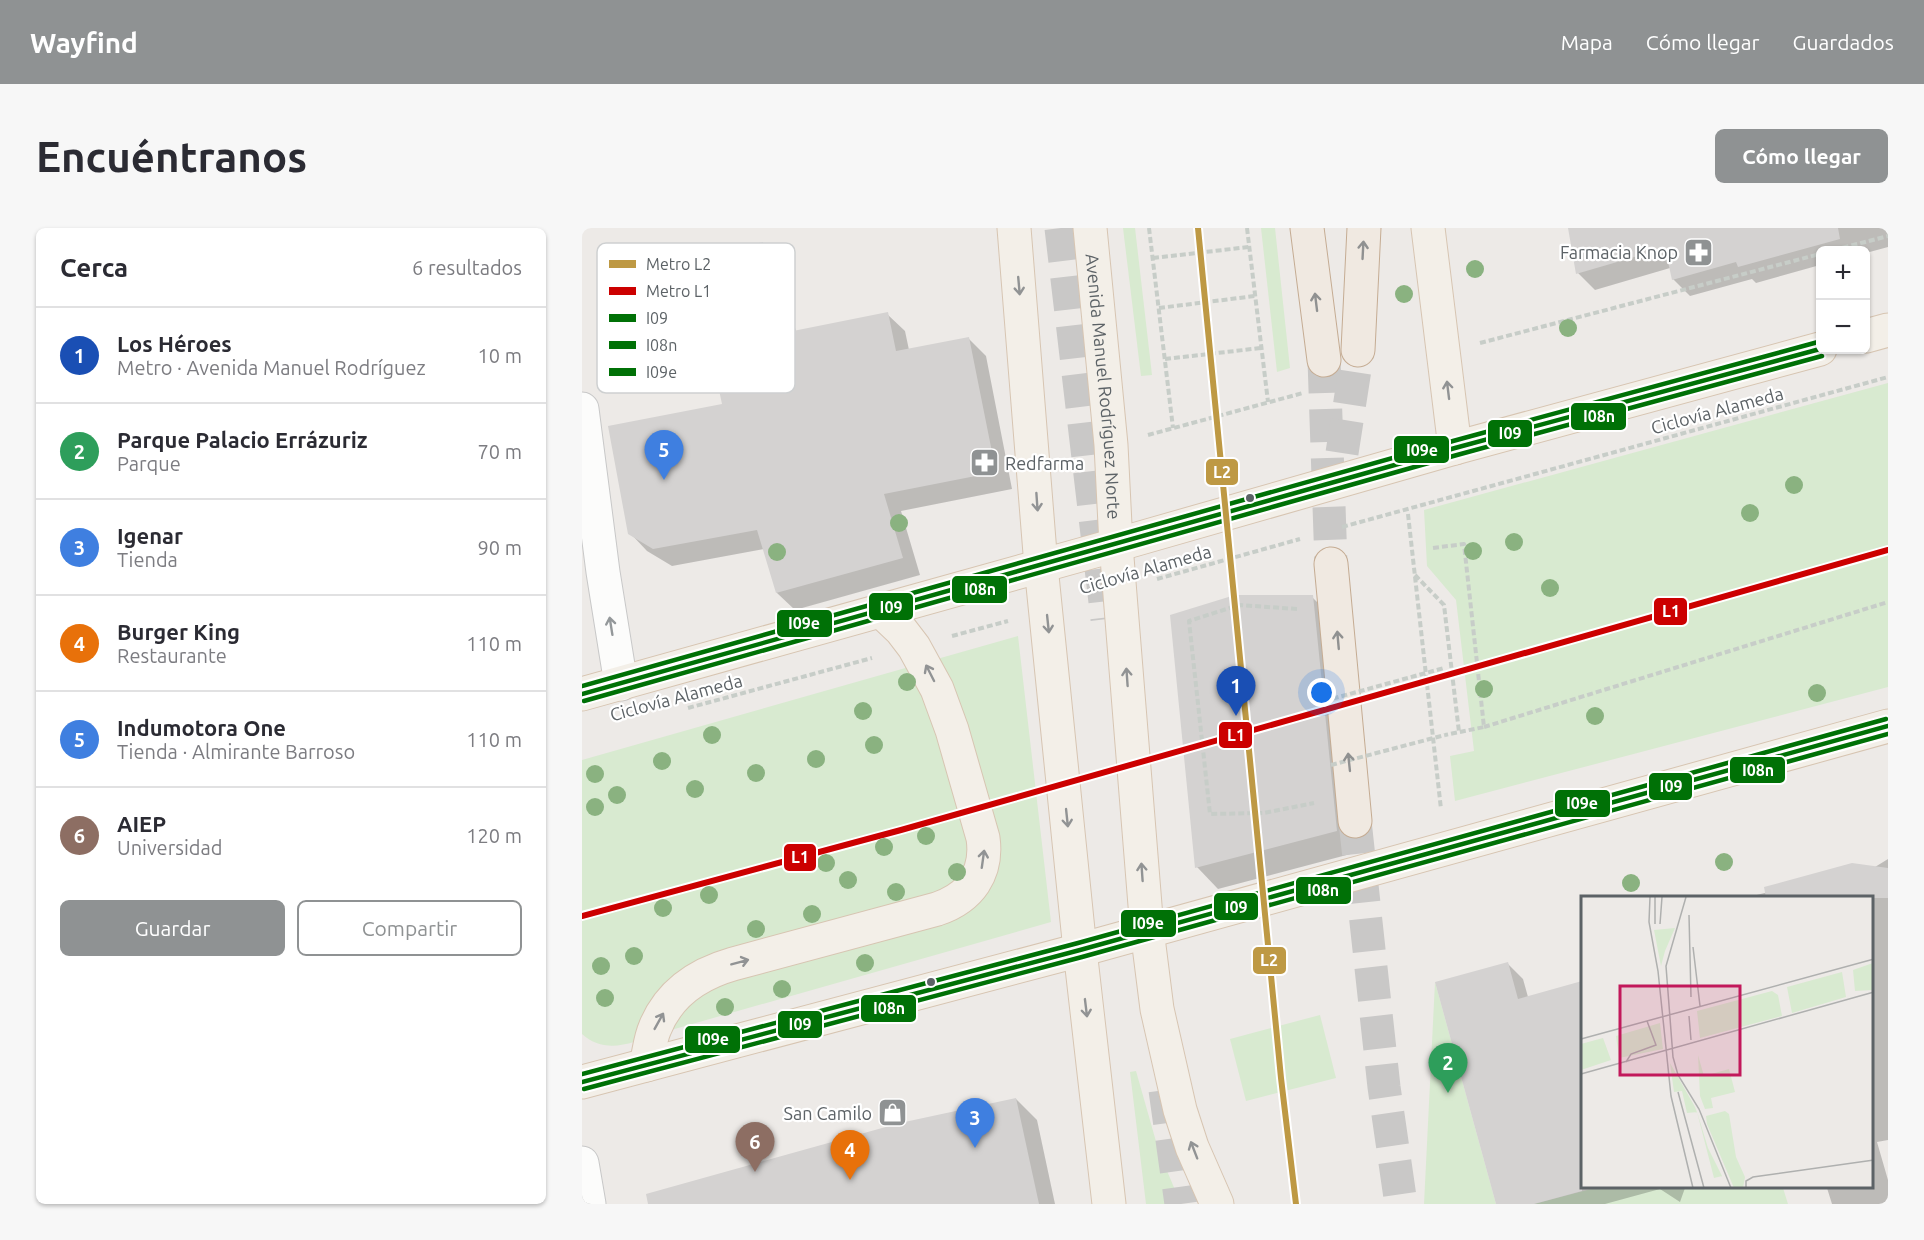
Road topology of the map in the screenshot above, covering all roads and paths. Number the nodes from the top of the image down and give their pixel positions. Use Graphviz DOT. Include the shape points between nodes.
graph roads {
  1 [pos="1014,228"];
  2 [pos="1090,228"];
  3 [pos="1149,228"];
  4 [pos="1198,228"];
  5 [pos="1247,228"];
  6 [pos="1307,228"];
  7 [pos="1364,228"];
  8 [pos="1428,228"];
  9 [pos="1888,236"];
  10 [pos="1849,246"];
  11 [pos="1249,247"];
  12 [pos="1200,252"];
  13 [pos="1153,258"];
  14 [pos="1255,296"];
  15 [pos="1207,302"];
  16 [pos="1159,308"];
  17 [pos="1888,330"];
  18 [pos="1870,335"];
  19 [pos="1261,348"];
  20 [pos="1358,350"];
  21 [pos="1816,350"];
  22 [pos="1213,353"];
  23 [pos="1165,359"];
  24 [pos="1324,360"];
  25 [pos="1888,377"];
  26 [pos="1268,402"];
  27 [pos="582,409"];
  28 [pos="1173,428"];
  29 [pos="1455,448"];
  30 [pos="1408,514"];
  31 [pos="1336,528"];
  32 [pos="1302,538"];
  33 [pos="1116,545"];
  34 [pos="1433,548"];
  35 [pos="1331,564"];
  36 [pos="1041,566"];
  37 [pos="1415,575"];
  38 [pos="1120,590"];
  39 [pos="1888,602"];
  40 [pos="1046,610"];
  41 [pos="881,611"];
  42 [pos="1299,620"];
  43 [pos="914,647"];
  44 [pos="1451,666"];
  45 [pos="621,684"];
  46 [pos="582,694"];
  47 [pos="1324,701"];
  48 [pos="680,710"];
  49 [pos="1888,726"];
  50 [pos="1485,727"];
  51 [pos="1459,733"];
  52 [pos="1322,766"];
  53 [pos="1317,802"];
  54 [pos="1441,808"];
  55 [pos="1355,821"];
  56 [pos="1147,930"];
  57 [pos="1080,950"];
  58 [pos="646,1065"];
  59 [pos="582,1082"];
  60 [pos="582,1163"];
  61 [pos="589,1204"];
  62 [pos="1109,1204"];
  63 [pos="1217,1204"];
  1 -- 36 [label="main road, one-way"];
  2 -- 33 [label="main road, Avenida Manuel Rodríguez Norte" via="1111,445"];
  3 -- 13 [label="path"];
  4 -- 12 [label="path"];
  5 -- 11 [label="path"];
  24 -- 6 [label="highway, one-way"];
  20 -- 7 [label="highway, one-way"];
  29 -- 8 [label="main road, one-way"];
  9 -- 10 [label="path"];
  11 -- 12 [label="path"];
  11 -- 14 [label="path"];
  12 -- 13 [label="path"];
  12 -- 15 [label="path"];
  13 -- 16 [label="path"];
  14 -- 15 [label="path"];
  14 -- 19 [label="path"];
  15 -- 16 [label="path"];
  15 -- 22 [label="path"];
  16 -- 23 [label="path"];
  17 -- 18 [label="main road"];
  19 -- 22 [label="path"];
  19 -- 26 [label="path"];
  21 -- 29 [label="main road"];
  22 -- 23 [label="path"];
  23 -- 28 [label="path"];
  25 -- 31 [label="path, Ciclovía Alameda"];
  45 -- 27 [label="street, one-way"];
  29 -- 33 [label="main road"];
  30 -- 37 [label="path"];
  32 -- 38 [label="path, Ciclovía Alameda"];
  33 -- 36 [label="main road"];
  33 -- 38 [label="main road, Avenida Manuel Rodríguez Norte"];
  34 -- 50 [label="path" via="1464,544"];
  55 -- 35 [label="highway, one-way"];
  36 -- 40 [label="main road"];
  36 -- 41 [label="main road"];
  37 -- 44 [label="path" via="1444,605"];
  37 -- 54 [label="path"];
  56 -- 38 [label="main road, Avenida Manuel Rodríguez Norte, one-way"];
  39 -- 50 [label="path"];
  40 -- 43 [label="path, Ciclovía Alameda"];
  40 -- 57 [label="main road, one-way"];
  41 -- 43 [label="main road"];
  41 -- 45 [label="main road"];
  42 -- 53 [label="path" via="1298,609 1239,605 1189,621 1210,814 1264,813"];
  43 -- 48 [label="path, Ciclovía Alameda"];
  58 -- 43 [label="main road, one-way" via="654,1028 665,1010 702,975 920,915 951,904 972,887 984,857 983,838 945,708"];
  44 -- 47 [label="path, bridge"];
  44 -- 51 [label="path"];
  45 -- 46 [label="main road"];
  49 -- 56 [label="main road"];
  50 -- 51 [label="path"];
  51 -- 52 [label="path, bridge"];
  56 -- 57 [label="main road"];
  63 -- 56 [label="main road, Avenida Manuel Rodríguez Norte, one-way" via="1192,1147 1169,1071"];
  57 -- 58 [label="main road"];
  57 -- 62 [label="main road, one-way"];
  58 -- 59 [label="main road"];
  60 -- 61 [label="street"];
}
